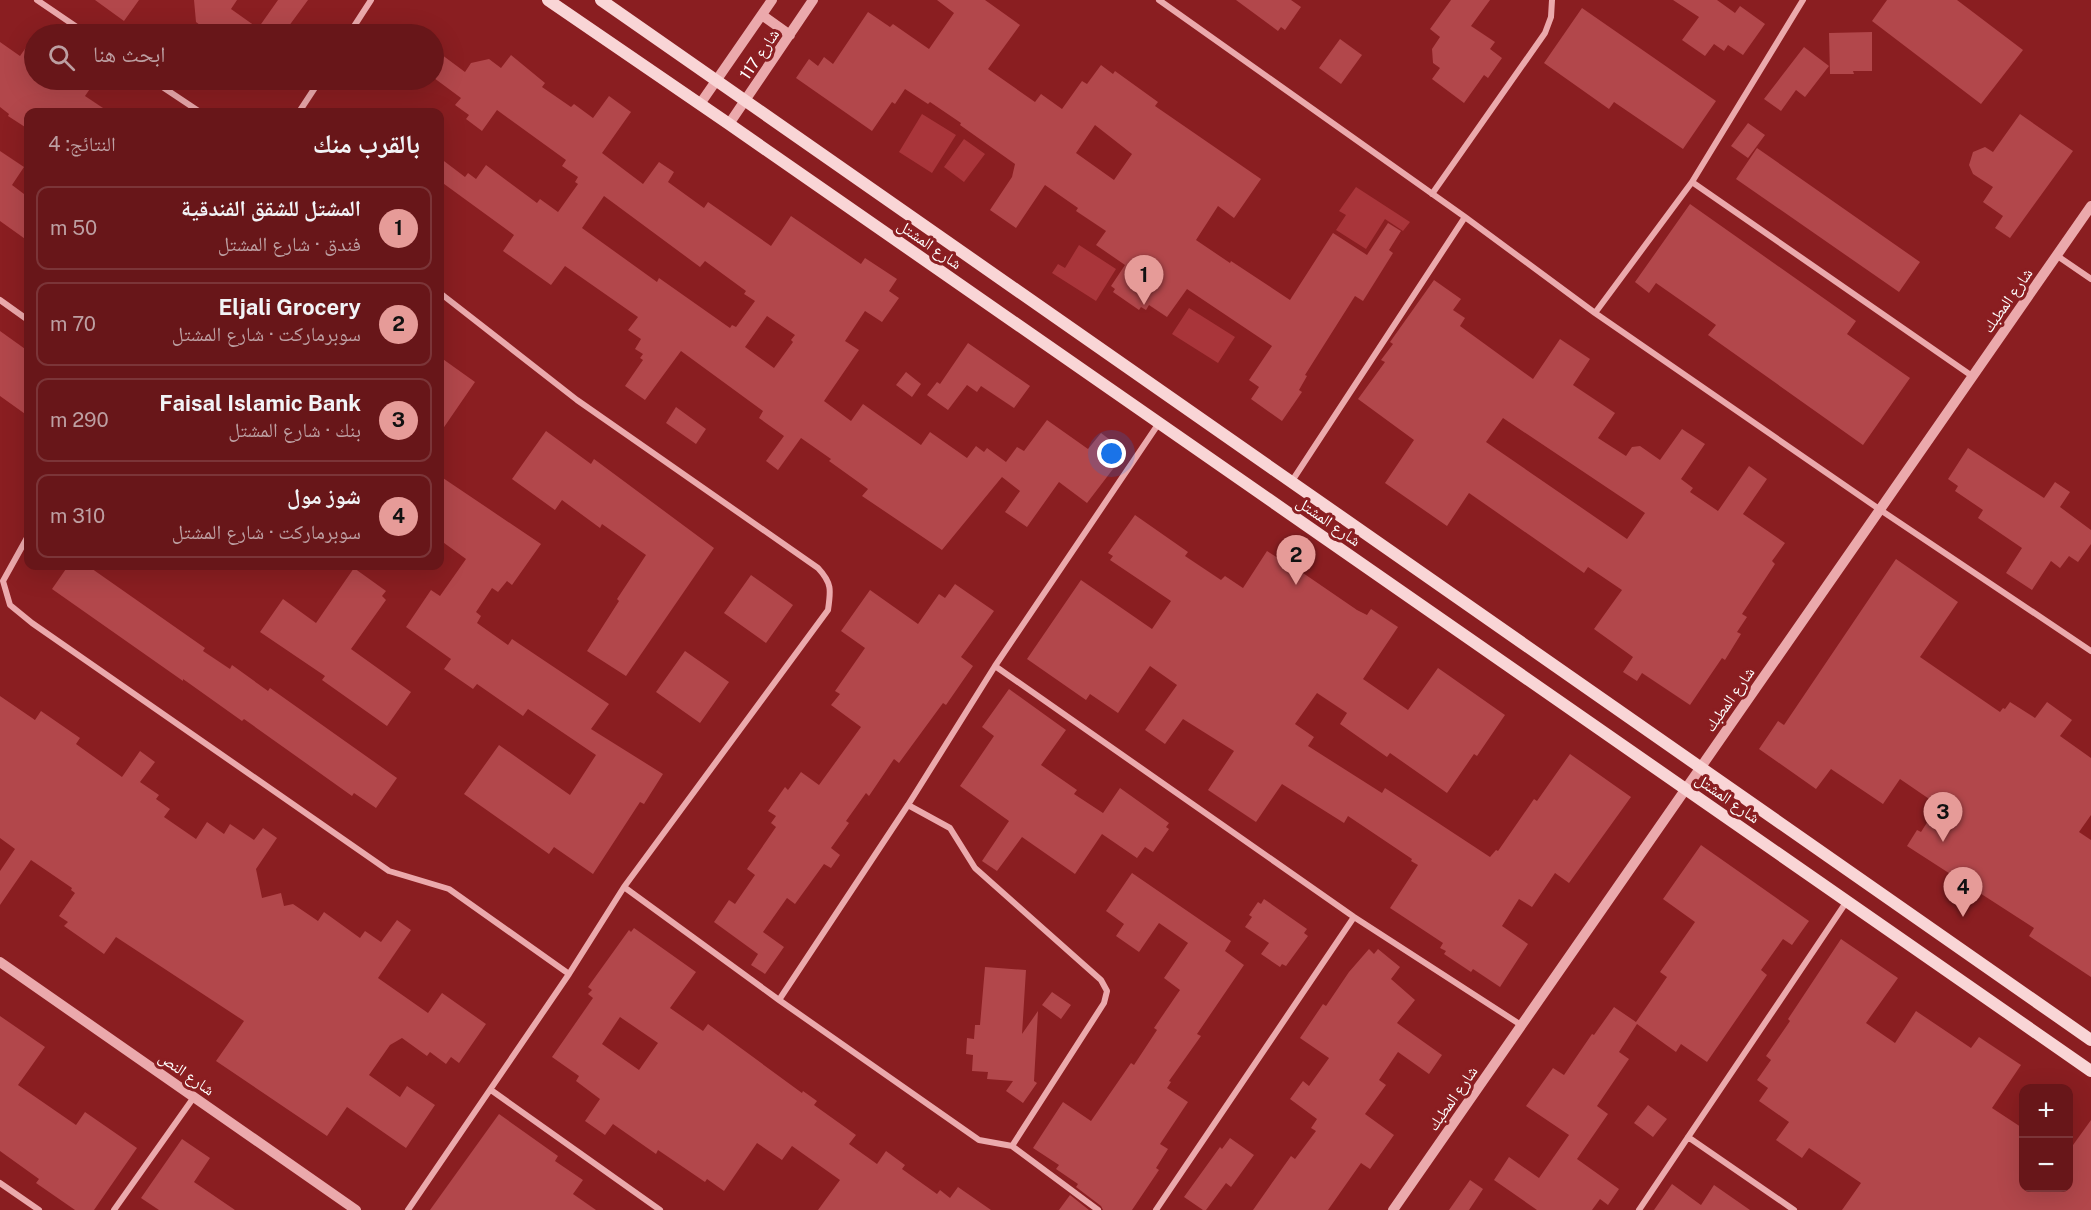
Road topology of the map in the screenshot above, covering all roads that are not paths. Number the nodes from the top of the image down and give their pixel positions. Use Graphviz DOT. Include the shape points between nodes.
graph roads {
  1 [pos="37,0"];
  2 [pos="371,0"];
  3 [pos="548,0"];
  4 [pos="601,0"];
  5 [pos="771,0"];
  6 [pos="813,0"];
  7 [pos="1159,0"];
  8 [pos="1552,0"];
  9 [pos="1803,0"];
  10 [pos="1169,3"];
  11 [pos="762,15"];
  12 [pos="72,24"];
  13 [pos="355,24"];
  14 [pos="790,35"];
  15 [pos="716,80"];
  16 [pos="167,90"];
  17 [pos="313,90"];
  18 [pos="746,99"];
  19 [pos="700,104"];
  20 [pos="194,108"];
  21 [pos="302,108"];
  22 [pos="729,124"];
  23 [pos="1692,182"];
  24 [pos="1432,194"];
  25 [pos="2091,206"];
  26 [pos="1465,217"];
  27 [pos="2056,255"];
  28 [pos="2091,279"];
  29 [pos="444,296"];
  30 [pos="0,300"];
  31 [pos="1595,313"];
  32 [pos="24,317"];
  33 [pos="1972,376"];
  34 [pos="1159,423"];
  35 [pos="1292,481"];
  36 [pos="1879,509"];
  37 [pos="24,543"];
  38 [pos="2091,651"];
  39 [pos="995,666"];
  40 [pos="1701,767"];
  41 [pos="1685,789"];
  42 [pos="908,805"];
  43 [pos="624,887"];
  44 [pos="1847,901"];
  45 [pos="1354,917"];
  46 [pos="0,962"];
  47 [pos="569,974"];
  48 [pos="779,1000"];
  49 [pos="1521,1025"];
  50 [pos="2091,1040"];
  51 [pos="2091,1071"];
  52 [pos="491,1090"];
  53 [pos="194,1097"];
  54 [pos="1688,1137"];
  55 [pos="1012,1146"];
  56 [pos="0,1183"];
  57 [pos="39,1210"];
  58 [pos="114,1210"];
  59 [pos="356,1210"];
  60 [pos="408,1210"];
  61 [pos="660,1210"];
  62 [pos="1098,1210"];
  63 [pos="1156,1210"];
  64 [pos="1393,1210"];
  65 [pos="1639,1210"];
  66 [pos="1794,1210"];
  1 -- 12 [label="street"];
  2 -- 13 [label="street"];
  3 -- 19 [label="main road, شارع المشتل"];
  4 -- 15 [label="main road, شارع المشتل"];
  5 -- 11 [label="street, شارع 117"];
  6 -- 14 [label="street, شارع 117"];
  7 -- 10 [label="street"];
  8 -- 24 [label="street" via="1545,33"];
  9 -- 23 [label="street"];
  10 -- 24 [label="street"];
  11 -- 14 [label="street"];
  11 -- 15 [label="street, شارع 117"];
  14 -- 18 [label="street, شارع 117"];
  15 -- 18 [label="main road, شارع المشتل"];
  15 -- 19 [label="street, شارع 117"];
  16 -- 20 [label="street"];
  17 -- 21 [label="street"];
  18 -- 22 [label="street, شارع 117"];
  18 -- 35 [label="main road, شارع المشتل"];
  19 -- 22 [label="main road, شارع المشتل"];
  22 -- 34 [label="main road, شارع المشتل"];
  23 -- 31 [label="street"];
  23 -- 33 [label="street"];
  24 -- 26 [label="street"];
  25 -- 27 [label="street, شارع المطبك"];
  26 -- 31 [label="street"];
  26 -- 35 [label="street"];
  27 -- 28 [label="street"];
  27 -- 33 [label="street, شارع المطبك"];
  29 -- 43 [label="street" via="577,400 818,568 828,579 828,610"];
  30 -- 32 [label="street"];
  31 -- 36 [label="street"];
  33 -- 36 [label="street, شارع المطبك"];
  34 -- 39 [label="street"];
  34 -- 41 [label="main road, شارع المشتل"];
  35 -- 40 [label="main road, شارع المشتل"];
  36 -- 38 [label="street"];
  36 -- 40 [label="street, شارع المطبك"];
  37 -- 47 [label="street" via="3,581 10,605 32,623 389,871 449,890"];
  39 -- 42 [label="street"];
  39 -- 45 [label="street"];
  40 -- 41 [label="street, شارع المطبك"];
  40 -- 50 [label="main road, شارع المشتل"];
  41 -- 44 [label="main road, شارع المشتل"];
  41 -- 49 [label="street, شارع المطبك"];
  42 -- 48 [label="street"];
  42 -- 55 [label="street" via="950,828 975,868 1101,980 1107,991 1104,1003"];
  43 -- 47 [label="street"];
  43 -- 48 [label="street"];
  44 -- 51 [label="main road, شارع المشتل"];
  44 -- 54 [label="street"];
  45 -- 49 [label="street"];
  45 -- 63 [label="street"];
  46 -- 53 [label="street, شارع النص"];
  47 -- 52 [label="street"];
  48 -- 55 [label="street" via="979,1140"];
  49 -- 64 [label="street, شارع المطبك"];
  52 -- 60 [label="street"];
  52 -- 61 [label="street"];
  53 -- 58 [label="street"];
  53 -- 59 [label="street, شارع النص"];
  54 -- 65 [label="street"];
  54 -- 66 [label="street"];
  55 -- 62 [label="street"];
  56 -- 57 [label="street"];
}
